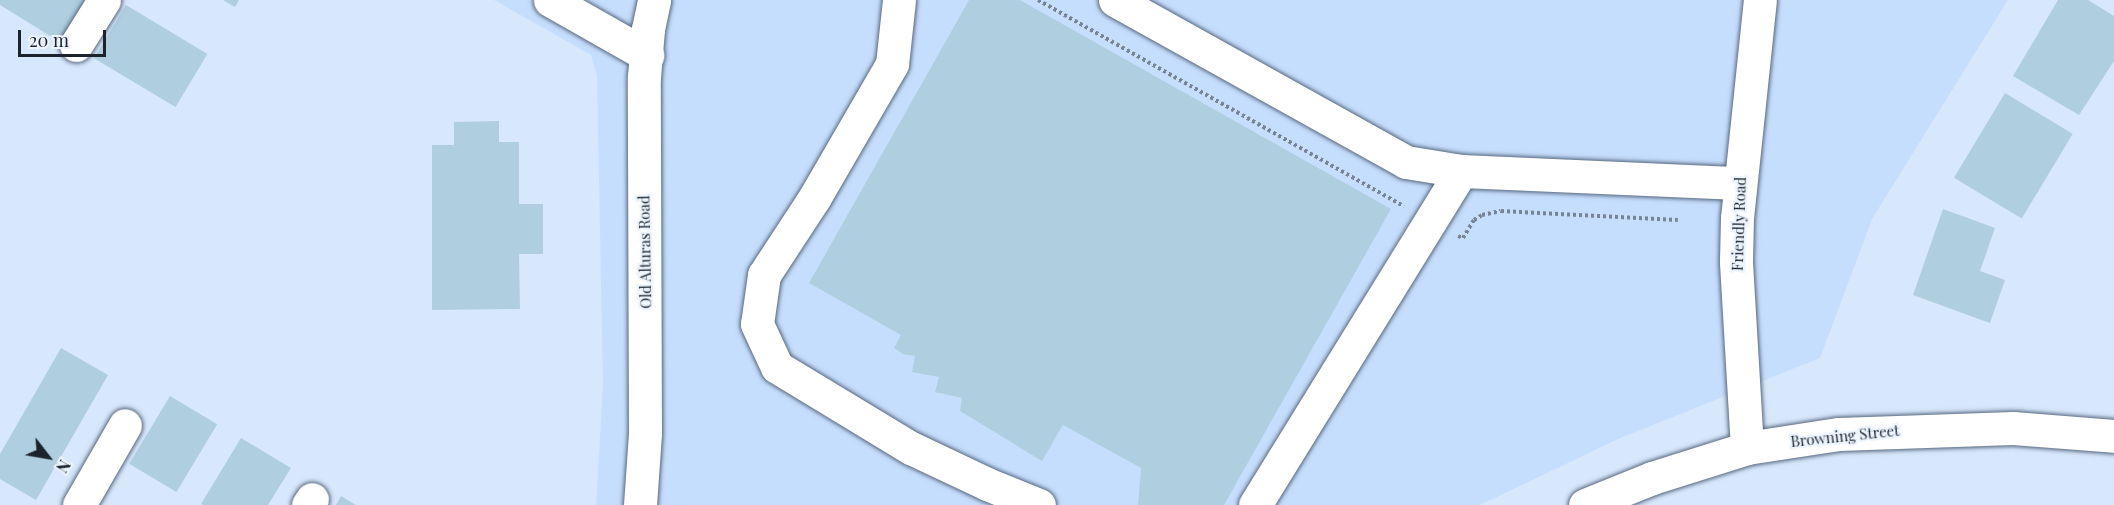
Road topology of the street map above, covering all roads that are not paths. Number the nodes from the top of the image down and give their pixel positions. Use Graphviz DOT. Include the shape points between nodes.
graph roads {
  1 [pos="104,0"];
  2 [pos="550,0"];
  3 [pos="654,0"];
  4 [pos="899,0"];
  5 [pos="1115,0"];
  6 [pos="1760,0"];
  7 [pos="76,45"];
  8 [pos="647,55"];
  9 [pos="1461,171"];
  10 [pos="1740,183"];
  11 [pos="125,424"];
  12 [pos="2114,436"];
  13 [pos="1747,448"];
  14 [pos="81,504"];
  15 [pos="640,505"];
  16 [pos="1039,505"];
  17 [pos="1255,505"];
  18 [pos="1585,505"];
  1 -- 7 [label="street"];
  2 -- 8 [label="street"];
  3 -- 8 [label="street, Old Alturas Road"];
  4 -- 16 [label="street" via="892,63 815,197 764,275 757,324 777,367 911,447"];
  5 -- 9 [label="street" via="1406,162"];
  6 -- 10 [label="street, Friendly Road"];
  8 -- 15 [label="street, Old Alturas Road" via="643,150 645,433"];
  9 -- 10 [label="street"];
  9 -- 17 [label="street"];
  10 -- 13 [label="street, Friendly Road" via="1736,261"];
  11 -- 14 [label="street"];
  12 -- 13 [label="street, Browning Street" via="2013,428 1911,430 1839,434"];
  13 -- 18 [label="street, Browning Street" via="1652,478"];
}
